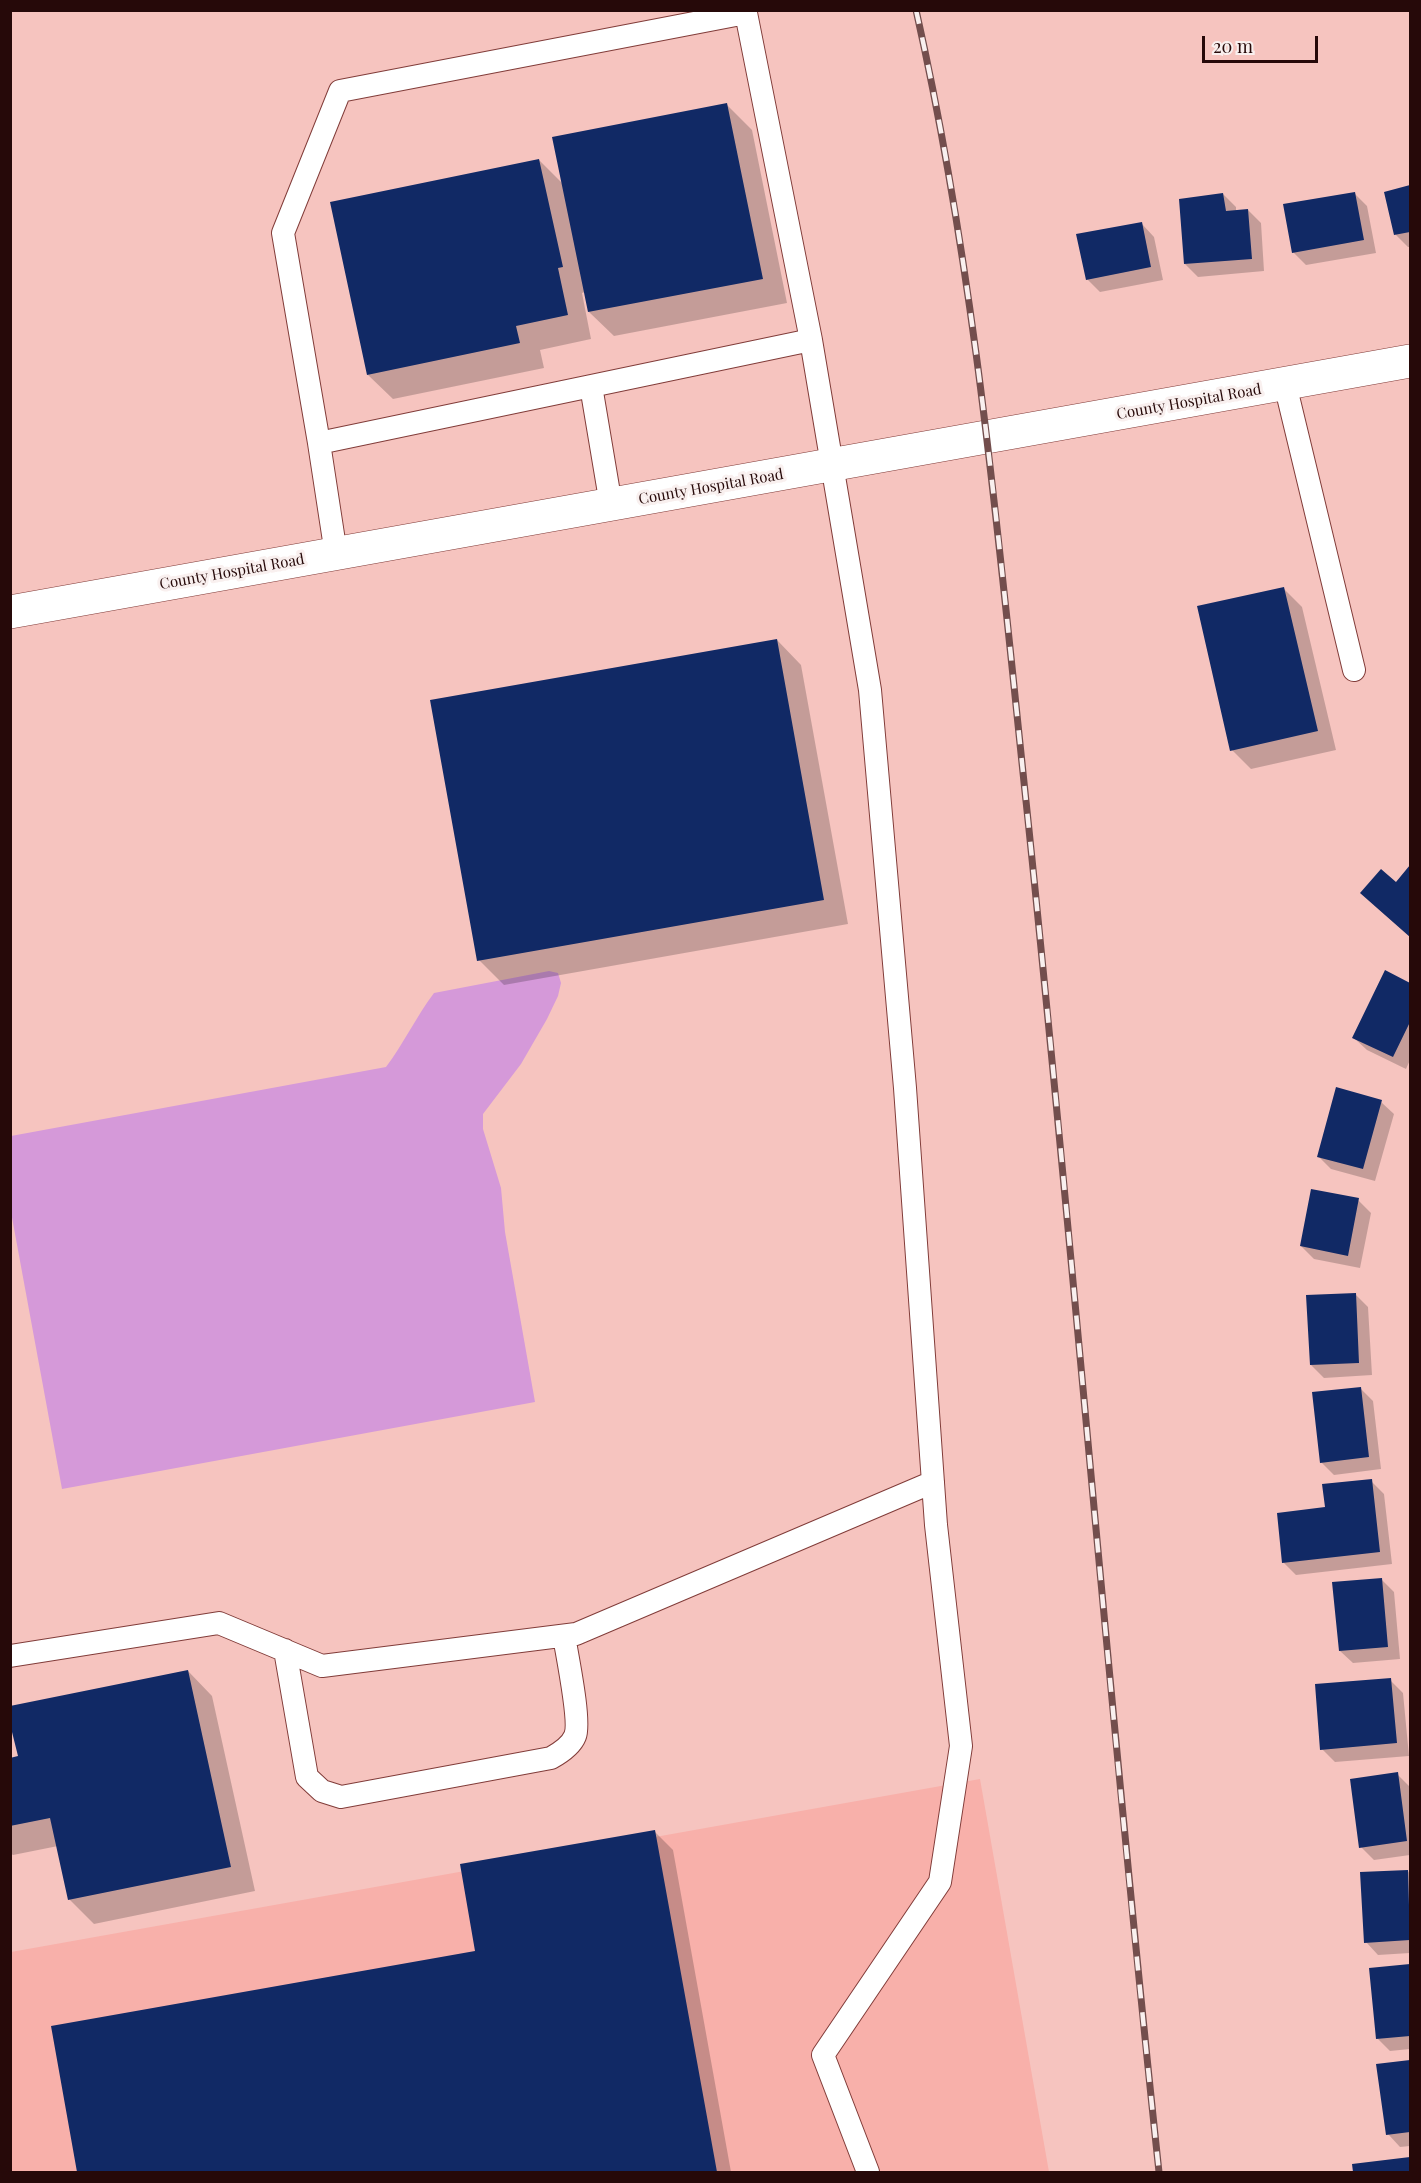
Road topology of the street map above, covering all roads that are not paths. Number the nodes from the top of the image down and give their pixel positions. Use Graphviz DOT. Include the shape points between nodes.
graph roads {
  1 [pos="811,340"];
  2 [pos="1410,361"];
  3 [pos="1285,384"];
  4 [pos="591,386"];
  5 [pos="319,444"];
  6 [pos="833,465"];
  7 [pos="611,505"];
  8 [pos="336,554"];
  9 [pos="10,612"];
  10 [pos="1354,670"];
  11 [pos="933,1482"];
  12 [pos="564,1636"];
  13 [pos="285,1650"];
  14 [pos="10,1656"];
  15 [pos="867,2172"];
  1 -- 4 [label="lane"];
  1 -- 5 [label="lane" via="746,13 340,91 283,233"];
  1 -- 6 [label="lane"];
  2 -- 3 [label="main road, County Hospital Road"];
  3 -- 6 [label="main road, County Hospital Road"];
  3 -- 10 [label="lane"];
  4 -- 5 [label="lane"];
  4 -- 7 [label="lane"];
  5 -- 8 [label="lane"];
  6 -- 7 [label="main road, County Hospital Road"];
  6 -- 11 [label="lane" via="870,690 905,1088"];
  7 -- 8 [label="main road, County Hospital Road"];
  8 -- 9 [label="main road, County Hospital Road"];
  11 -- 12 [label="lane" via="587,1630"];
  11 -- 15 [label="lane" via="961,1746 940,1882 823,2055"];
  12 -- 13 [label="lane" via="322,1666"];
  12 -- 13 [label="lane" via="576,1719 576,1735 566,1749 551,1758 341,1797 322,1791 307,1777"];
  13 -- 14 [label="lane" via="219,1623"];
}
